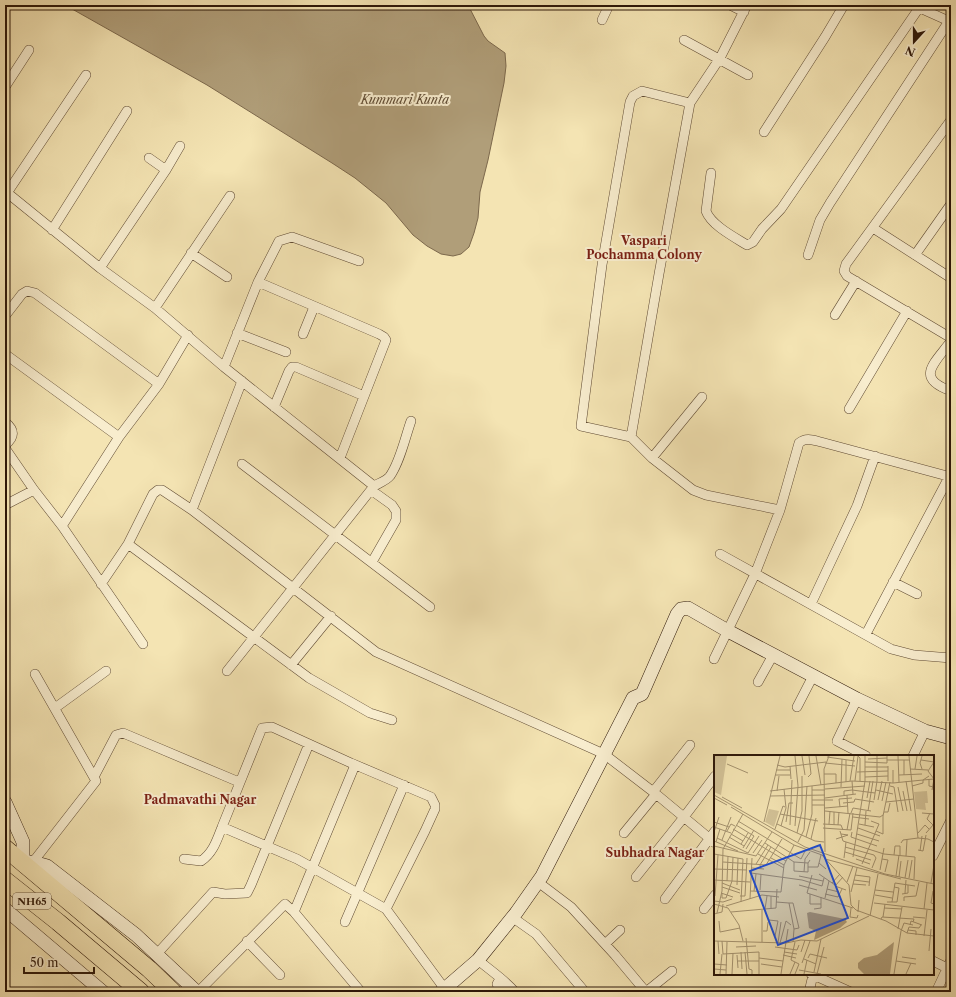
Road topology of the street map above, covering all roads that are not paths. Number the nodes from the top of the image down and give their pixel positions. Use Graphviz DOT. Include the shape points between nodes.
graph roads {
  1 [pos="609,5"];
  2 [pos="730,5"];
  3 [pos="844,5"];
  4 [pos="916,6"];
  5 [pos="746,8"];
  6 [pos="602,20"];
  7 [pos="950,21"];
  8 [pos="684,40"];
  9 [pos="29,50"];
  10 [pos="720,58"];
  11 [pos="86,75"];
  12 [pos="748,75"];
  13 [pos="5,87"];
  14 [pos="690,103"];
  15 [pos="127,111"];
  16 [pos="951,120"];
  17 [pos="764,132"];
  18 [pos="180,146"];
  19 [pos="149,158"];
  20 [pos="166,170"];
  21 [pos="711,173"];
  22 [pos="6,192"];
  23 [pos="230,196"];
  24 [pos="951,204"];
  25 [pos="948,215"];
  26 [pos="872,228"];
  27 [pos="52,230"];
  28 [pos="191,253"];
  29 [pos="915,255"];
  30 [pos="808,256"];
  31 [pos="360,261"];
  32 [pos="100,268"];
  33 [pos="227,277"];
  34 [pos="951,278"];
  35 [pos="856,281"];
  36 [pos="258,282"];
  37 [pos="314,307"];
  38 [pos="154,308"];
  39 [pos="907,312"];
  40 [pos="835,314"];
  41 [pos="5,316"];
  42 [pos="237,333"];
  43 [pos="303,334"];
  44 [pos="188,335"];
  45 [pos="951,338"];
  46 [pos="951,341"];
  47 [pos="286,352"];
  48 [pos="5,354"];
  49 [pos="224,367"];
  50 [pos="242,381"];
  51 [pos="159,384"];
  52 [pos="951,391"];
  53 [pos="364,396"];
  54 [pos="702,397"];
  55 [pos="274,407"];
  56 [pos="849,409"];
  57 [pos="411,421"];
  58 [pos="5,422"];
  59 [pos="119,437"];
  60 [pos="632,437"];
  61 [pos="5,446"];
  62 [pos="875,456"];
  63 [pos="340,458"];
  64 [pos="652,458"];
  65 [pos="242,464"];
  66 [pos="950,477"];
  67 [pos="373,488"];
  68 [pos="34,490"];
  69 [pos="5,505"];
  70 [pos="192,510"];
  71 [pos="780,510"];
  72 [pos="62,526"];
  73 [pos="336,534"];
  74 [pos="128,544"];
  75 [pos="720,554"];
  76 [pos="372,562"];
  77 [pos="755,574"];
  78 [pos="893,582"];
  79 [pos="101,584"];
  80 [pos="293,587"];
  81 [pos="917,594"];
  82 [pos="810,604"];
  83 [pos="430,606"];
  84 [pos="331,616"];
  85 [pos="728,631"];
  86 [pos="866,634"];
  87 [pos="254,638"];
  88 [pos="143,644"];
  89 [pos="773,655"];
  90 [pos="951,658"];
  91 [pos="714,659"];
  92 [pos="291,665"];
  93 [pos="106,671"];
  94 [pos="227,671"];
  95 [pos="35,674"];
  96 [pos="814,676"];
  97 [pos="758,682"];
  98 [pos="857,699"];
  99 [pos="797,707"];
  100 [pos="55,708"];
  101 [pos="392,720"];
  102 [pos="925,731"];
  103 [pos="951,738"];
  104 [pos="309,744"];
  105 [pos="690,745"];
  106 [pos="604,754"];
  107 [pos="864,755"];
  108 [pos="913,755"];
  109 [pos="355,765"];
  110 [pos="94,777"];
  111 [pos="714,777"];
  112 [pos="239,782"];
  113 [pos="404,785"];
  114 [pos="654,793"];
  115 [pos="5,803"];
  116 [pos="684,817"];
  117 [pos="951,820"];
  118 [pos="222,827"];
  119 [pos="624,834"];
  120 [pos="713,838"];
  121 [pos="266,846"];
  122 [pos="5,848"];
  123 [pos="934,854"];
  124 [pos="184,859"];
  125 [pos="28,862"];
  126 [pos="312,868"];
  127 [pos="636,877"];
  128 [pos="5,880"];
  129 [pos="538,882"];
  130 [pos="357,893"];
  131 [pos="714,896"];
  132 [pos="665,899"];
  133 [pos="5,909"];
  134 [pos="386,909"];
  135 [pos="704,909"];
  136 [pos="294,912"];
  137 [pos="512,917"];
  138 [pos="345,922"];
  139 [pos="620,930"];
  140 [pos="247,941"];
  141 [pos="605,944"];
  142 [pos="156,955"];
  143 [pos="478,960"];
  144 [pos="934,961"];
  145 [pos="949,964"];
  146 [pos="672,971"];
  147 [pos="280,975"];
  148 [pos="812,975"];
  149 [pos="814,975"];
  150 [pos="500,979"];
  151 [pos="444,991"];
  152 [pos="103,992"];
  153 [pos="140,992"];
  154 [pos="173,992"];
  155 [pos="197,992"];
  156 [pos="360,992"];
  157 [pos="501,992"];
  158 [pos="515,992"];
  159 [pos="585,992"];
  160 [pos="646,992"];
  161 [pos="809,992"];
  162 [pos="851,992"];
  163 [pos="936,992"];
  1 -- 6 [label="street"];
  2 -- 5 [label="street"];
  3 -- 17 [label="street"];
  4 -- 7 [label="street"];
  4 -- 21 [label="street" via="780,209 753,242 747,245 708,216 706,211"];
  5 -- 10 [label="street"];
  7 -- 30 [label="street" via="830,202 820,220"];
  8 -- 10 [label="street"];
  9 -- 13 [label="street"];
  10 -- 12 [label="street"];
  10 -- 14 [label="street"];
  11 -- 22 [label="street"];
  14 -- 60 [label="street" via="658,274"];
  14 -- 60 [label="street" via="642,91 633,96 602,265 581,426"];
  15 -- 27 [label="street"];
  16 -- 26 [label="street"];
  18 -- 20 [label="street"];
  19 -- 20 [label="street"];
  20 -- 32 [label="street"];
  22 -- 27 [label="street"];
  23 -- 28 [label="street"];
  24 -- 25 [label="street"];
  25 -- 29 [label="street"];
  26 -- 29 [label="street"];
  26 -- 35 [label="street" via="844,268 844,273"];
  27 -- 32 [label="street"];
  28 -- 33 [label="street"];
  28 -- 38 [label="street"];
  29 -- 34 [label="street"];
  31 -- 36 [label="street" via="292,237 285,238 279,241"];
  32 -- 38 [label="street"];
  35 -- 39 [label="street"];
  35 -- 40 [label="street"];
  36 -- 37 [label="street"];
  36 -- 42 [label="street"];
  37 -- 43 [label="street"];
  37 -- 53 [label="street" via="386,340"];
  38 -- 44 [label="street"];
  39 -- 45 [label="street"];
  39 -- 56 [label="street"];
  41 -- 51 [label="street" via="22,294 27,291 35,293"];
  42 -- 47 [label="street"];
  42 -- 49 [label="street"];
  44 -- 49 [label="street"];
  44 -- 51 [label="street"];
  46 -- 52 [label="street" via="931,370 930,377 941,388"];
  48 -- 59 [label="street"];
  49 -- 50 [label="street"];
  50 -- 55 [label="street"];
  50 -- 70 [label="street"];
  51 -- 59 [label="street"];
  53 -- 55 [label="street" via="292,367"];
  53 -- 63 [label="street"];
  54 -- 64 [label="street"];
  55 -- 63 [label="street"];
  57 -- 67 [label="street" via="389,477"];
  58 -- 61 [label="street" via="12,431 10,441"];
  59 -- 72 [label="street"];
  60 -- 64 [label="street"];
  61 -- 68 [label="street"];
  62 -- 66 [label="street"];
  62 -- 71 [label="street" via="822,442 803,440 799,443"];
  62 -- 82 [label="street" via="856,506"];
  63 -- 67 [label="street"];
  64 -- 71 [label="street" via="693,490"];
  65 -- 73 [label="street"];
  66 -- 78 [label="street"];
  67 -- 73 [label="street"];
  67 -- 76 [label="street" via="392,505 396,511 396,520"];
  68 -- 69 [label="street"];
  68 -- 72 [label="street"];
  70 -- 74 [label="street" via="162,490 158,490 153,494"];
  70 -- 80 [label="street"];
  71 -- 77 [label="street"];
  72 -- 79 [label="street"];
  73 -- 76 [label="street"];
  73 -- 80 [label="street"];
  74 -- 79 [label="street"];
  74 -- 87 [label="street"];
  75 -- 77 [label="street"];
  76 -- 83 [label="street"];
  77 -- 82 [label="street"];
  77 -- 85 [label="street"];
  78 -- 81 [label="street"];
  78 -- 86 [label="street"];
  79 -- 88 [label="street"];
  80 -- 84 [label="street"];
  80 -- 87 [label="street"];
  82 -- 86 [label="street"];
  84 -- 92 [label="street"];
  84 -- 106 [label="street" via="376,652"];
  85 -- 89 [label="street"];
  85 -- 91 [label="street"];
  85 -- 106 [label="street" via="688,608 681,609 642,694 633,698"];
  86 -- 90 [label="street" via="891,648 914,655"];
  87 -- 92 [label="street"];
  87 -- 94 [label="street"];
  89 -- 96 [label="street"];
  89 -- 97 [label="street"];
  92 -- 101 [label="street" via="355,705"];
  93 -- 100 [label="street"];
  95 -- 100 [label="street"];
  96 -- 98 [label="street"];
  96 -- 99 [label="street"];
  98 -- 102 [label="street"];
  98 -- 107 [label="street" via="836,741"];
  100 -- 110 [label="street"];
  102 -- 103 [label="street"];
  102 -- 108 [label="street"];
  104 -- 109 [label="street"];
  104 -- 112 [label="street" via="272,726 262,728"];
  104 -- 121 [label="street"];
  105 -- 114 [label="street"];
  106 -- 114 [label="street"];
  106 -- 129 [label="street"];
  109 -- 113 [label="street"];
  109 -- 126 [label="street"];
  110 -- 112 [label="street" via="116,735 123,734"];
  110 -- 125 [label="street" via="96,781"];
  111 -- 116 [label="street"];
  112 -- 118 [label="street"];
  113 -- 130 [label="street"];
  113 -- 134 [label="street" via="431,797 435,804 426,830"];
  114 -- 116 [label="street"];
  114 -- 119 [label="street"];
  115 -- 125 [label="street" via="23,842"];
  116 -- 120 [label="street"];
  116 -- 127 [label="street"];
  117 -- 123 [label="street"];
  118 -- 121 [label="street"];
  118 -- 124 [label="street" via="208,856 201,861"];
  120 -- 132 [label="street"];
  121 -- 126 [label="street"];
  121 -- 142 [label="street" via="247,893 213,892"];
  122 -- 125 [label="highway, NH65"];
  125 -- 142 [label="street" via="47,866 136,935"];
  125 -- 154 [label="highway, NH65" via="50,887"];
  126 -- 130 [label="street"];
  126 -- 136 [label="street"];
  128 -- 153 [label="highway, NH65"];
  129 -- 137 [label="street"];
  129 -- 141 [label="street" via="571,907"];
  130 -- 134 [label="street"];
  130 -- 138 [label="street"];
  131 -- 135 [label="street"];
  133 -- 152 [label="street"];
  134 -- 151 [label="street"];
  136 -- 140 [label="street" via="285,904"];
  136 -- 156 [label="street"];
  137 -- 143 [label="street"];
  137 -- 159 [label="street" via="536,934"];
  139 -- 141 [label="street"];
  140 -- 147 [label="street"];
  140 -- 155 [label="street"];
  141 -- 160 [label="street"];
  142 -- 155 [label="street"];
  143 -- 150 [label="street"];
  143 -- 151 [label="street"];
  144 -- 145 [label="street"];
  145 -- 163 [label="street"];
  146 -- 160 [label="street"];
  148 -- 161 [label="street"];
  149 -- 162 [label="street"];
  150 -- 157 [label="street" via="497,984"];
  150 -- 158 [label="street"];
}
